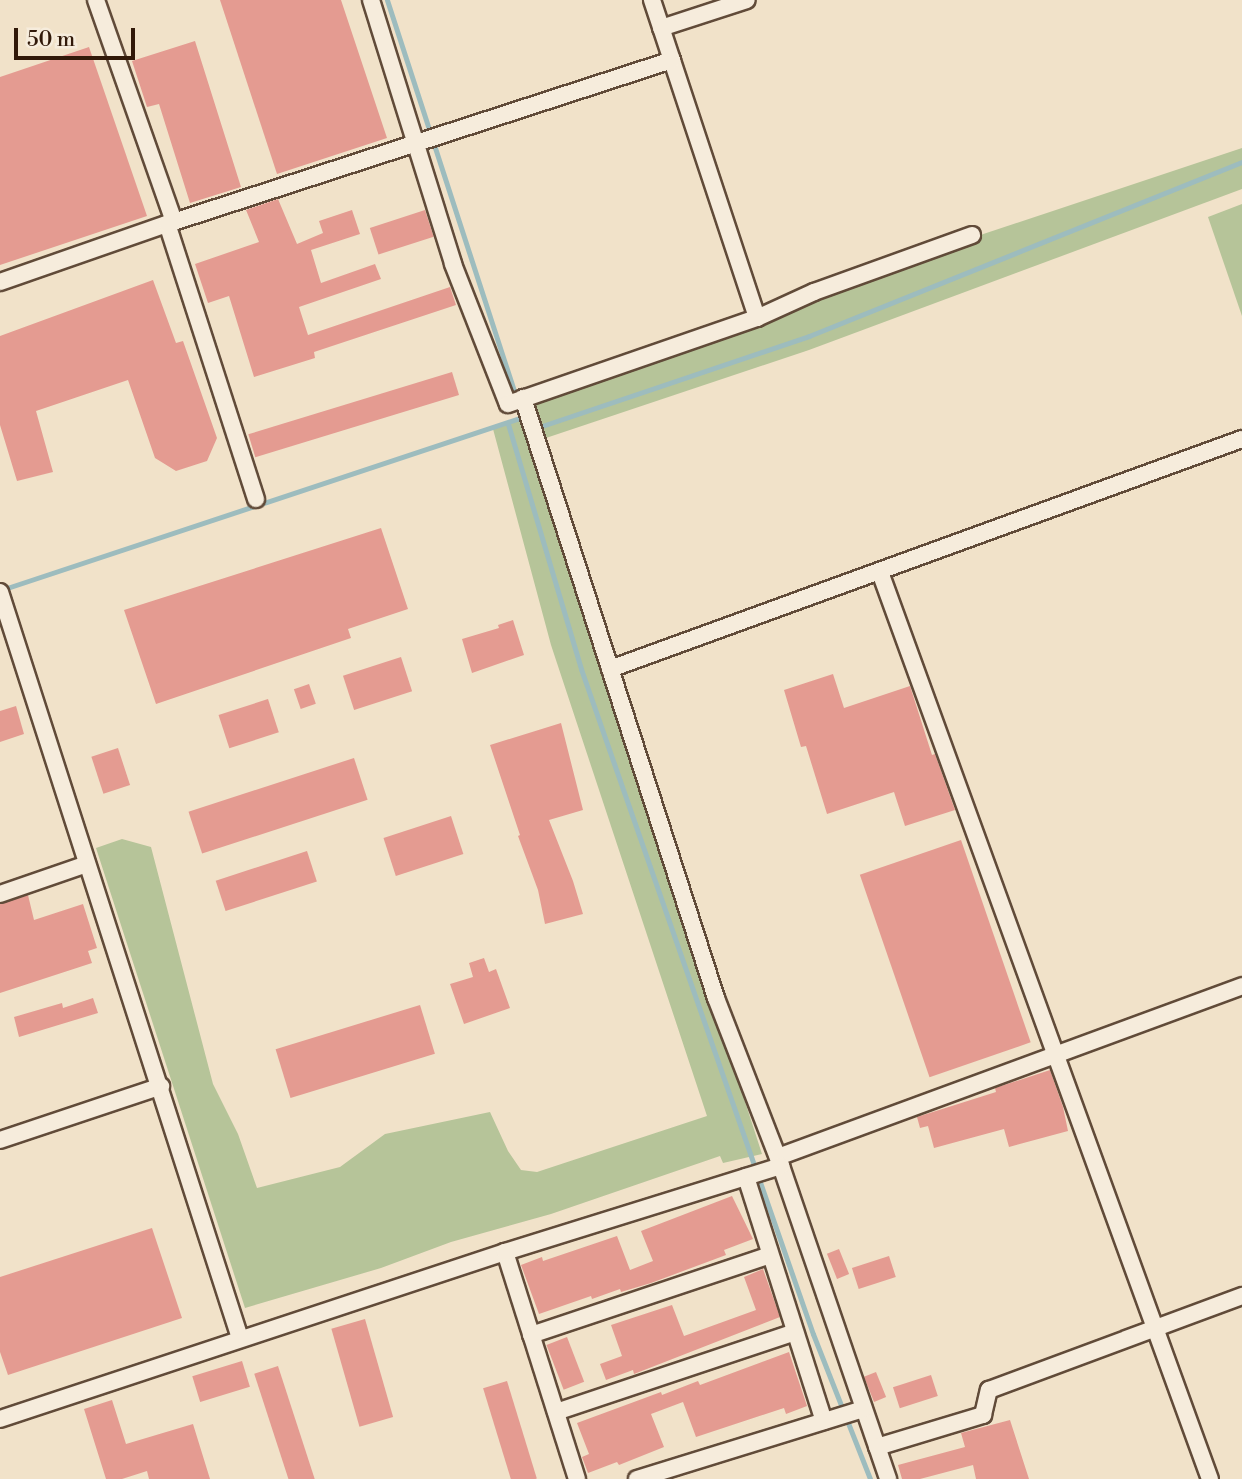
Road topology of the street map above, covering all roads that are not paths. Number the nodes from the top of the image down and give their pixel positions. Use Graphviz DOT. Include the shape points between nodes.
graph roads {
  1 [pos="96,0"];
  2 [pos="371,0"];
  3 [pos="652,0"];
  4 [pos="747,0"];
  5 [pos="661,28"];
  6 [pos="672,60"];
  7 [pos="415,145"];
  8 [pos="170,223"];
  9 [pos="972,235"];
  10 [pos="0,282"];
  11 [pos="757,318"];
  12 [pos="523,398"];
  13 [pos="1242,439"];
  14 [pos="256,499"];
  15 [pos="880,572"];
  16 [pos="0,592"];
  17 [pos="610,668"];
  18 [pos="87,864"];
  19 [pos="0,894"];
  20 [pos="1242,986"];
  21 [pos="1055,1053"];
  22 [pos="161,1086"];
  23 [pos="0,1140"];
  24 [pos="779,1161"];
  25 [pos="746,1177"];
  26 [pos="505,1252"];
  27 [pos="771,1255"];
  28 [pos="1242,1296"];
  29 [pos="1154,1329"];
  30 [pos="795,1332"];
  31 [pos="531,1335"];
  32 [pos="240,1338"];
  33 [pos="863,1409"];
  34 [pos="556,1412"];
  35 [pos="0,1419"];
  36 [pos="824,1421"];
  37 [pos="877,1447"];
  38 [pos="577,1479"];
  39 [pos="637,1479"];
  40 [pos="888,1479"];
  41 [pos="1210,1479"];
  1 -- 8 [label="street"];
  2 -- 7 [label="street"];
  3 -- 5 [label="street"];
  4 -- 5 [label="street"];
  5 -- 6 [label="street"];
  6 -- 7 [label="street"];
  6 -- 11 [label="street"];
  7 -- 8 [label="street"];
  7 -- 12 [label="street" via="453,264 508,404"];
  8 -- 10 [label="street"];
  8 -- 14 [label="street"];
  9 -- 11 [label="street" via="814,292"];
  11 -- 12 [label="street"];
  12 -- 17 [label="street"];
  13 -- 15 [label="street"];
  15 -- 17 [label="street"];
  15 -- 21 [label="street"];
  16 -- 18 [label="street"];
  17 -- 24 [label="street" via="716,998"];
  18 -- 19 [label="street"];
  18 -- 22 [label="street"];
  20 -- 21 [label="street"];
  21 -- 24 [label="street"];
  21 -- 29 [label="street"];
  22 -- 23 [label="street"];
  22 -- 32 [label="street"];
  24 -- 25 [label="street"];
  24 -- 33 [label="street"];
  25 -- 26 [label="street"];
  25 -- 27 [label="street"];
  26 -- 31 [label="street"];
  26 -- 32 [label="street"];
  27 -- 30 [label="street"];
  27 -- 31 [label="street"];
  28 -- 29 [label="street"];
  29 -- 37 [label="street" via="989,1390 983,1415"];
  29 -- 41 [label="street"];
  30 -- 34 [label="street"];
  30 -- 36 [label="street"];
  31 -- 34 [label="street"];
  32 -- 35 [label="street"];
  33 -- 36 [label="street"];
  33 -- 37 [label="street"];
  34 -- 38 [label="street"];
  36 -- 39 [label="street"];
  37 -- 40 [label="street"];
}
